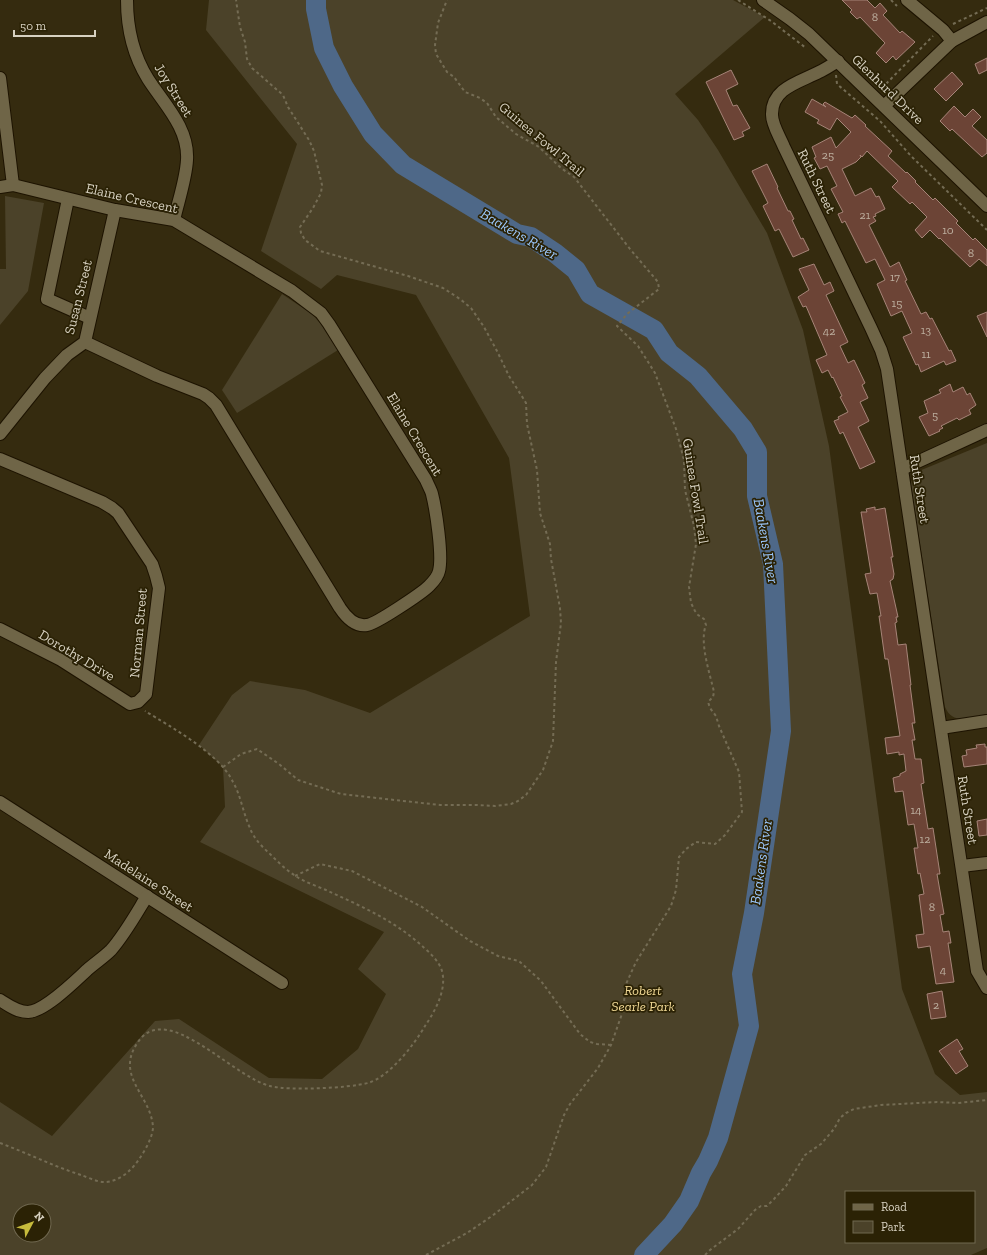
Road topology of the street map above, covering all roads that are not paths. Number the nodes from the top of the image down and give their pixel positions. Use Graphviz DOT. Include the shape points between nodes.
graph roads {
  1 [pos="126,0"];
  2 [pos="764,0"];
  3 [pos="907,0"];
  4 [pos="987,22"];
  5 [pos="952,41"];
  6 [pos="833,64"];
  7 [pos="0,78"];
  8 [pos="884,106"];
  9 [pos="13,185"];
  10 [pos="0,187"];
  11 [pos="68,199"];
  12 [pos="987,206"];
  13 [pos="115,210"];
  14 [pos="174,220"];
  15 [pos="90,318"];
  16 [pos="85,342"];
  17 [pos="987,430"];
  18 [pos="0,434"];
  19 [pos="0,459"];
  20 [pos="902,469"];
  21 [pos="0,629"];
  22 [pos="136,703"];
  23 [pos="987,721"];
  24 [pos="941,728"];
  25 [pos="0,802"];
  26 [pos="987,862"];
  27 [pos="962,866"];
  28 [pos="147,896"];
  29 [pos="282,983"];
  30 [pos="984,984"];
  31 [pos="0,1000"];
  1 -- 14 [label="street, Joy Street" via="128,26 136,57 180,127 184,138 187,160"];
  2 -- 6 [label="street, Glenhurd Drive" via="809,34"];
  3 -- 5 [label="street" via="943,30"];
  4 -- 5 [label="street"];
  5 -- 8 [label="street"];
  6 -- 8 [label="street, Glenhurd Drive"];
  6 -- 20 [label="street, Ruth Street" via="786,88 775,100 772,116 881,350 887,369"];
  7 -- 9 [label="street"];
  8 -- 12 [label="street, Glenhurd Drive"];
  9 -- 10 [label="street, Elaine Crescent"];
  9 -- 11 [label="street, Elaine Crescent"];
  11 -- 13 [label="street, Elaine Crescent"];
  11 -- 15 [label="street" via="47,299"];
  13 -- 14 [label="street, Elaine Crescent"];
  13 -- 15 [label="street, Susan Street"];
  14 -- 16 [label="street, Elaine Crescent" via="292,291 320,313 329,324 432,493 440,553 436,578 430,586 380,620 366,626 348,619 210,398"];
  15 -- 16 [label="street, Susan Street"];
  16 -- 18 [label="street, Susan Street" via="67,355 45,378"];
  17 -- 20 [label="street"];
  19 -- 22 [label="street, Norman Street" via="112,508 152,564 159,588 148,689 143,698"];
  20 -- 24 [label="street, Ruth Street"];
  21 -- 22 [label="street, Dorothy Drive" via="61,660 130,704"];
  23 -- 24 [label="street"];
  24 -- 27 [label="street, Ruth Street"];
  25 -- 28 [label="street, Madelaine Street"];
  26 -- 27 [label="street"];
  27 -- 30 [label="street, Ruth Street" via="977,971"];
  28 -- 29 [label="street, Madelaine Street"];
  28 -- 31 [label="street" via="110,950 45,1005 32,1012 22,1012"];
}
